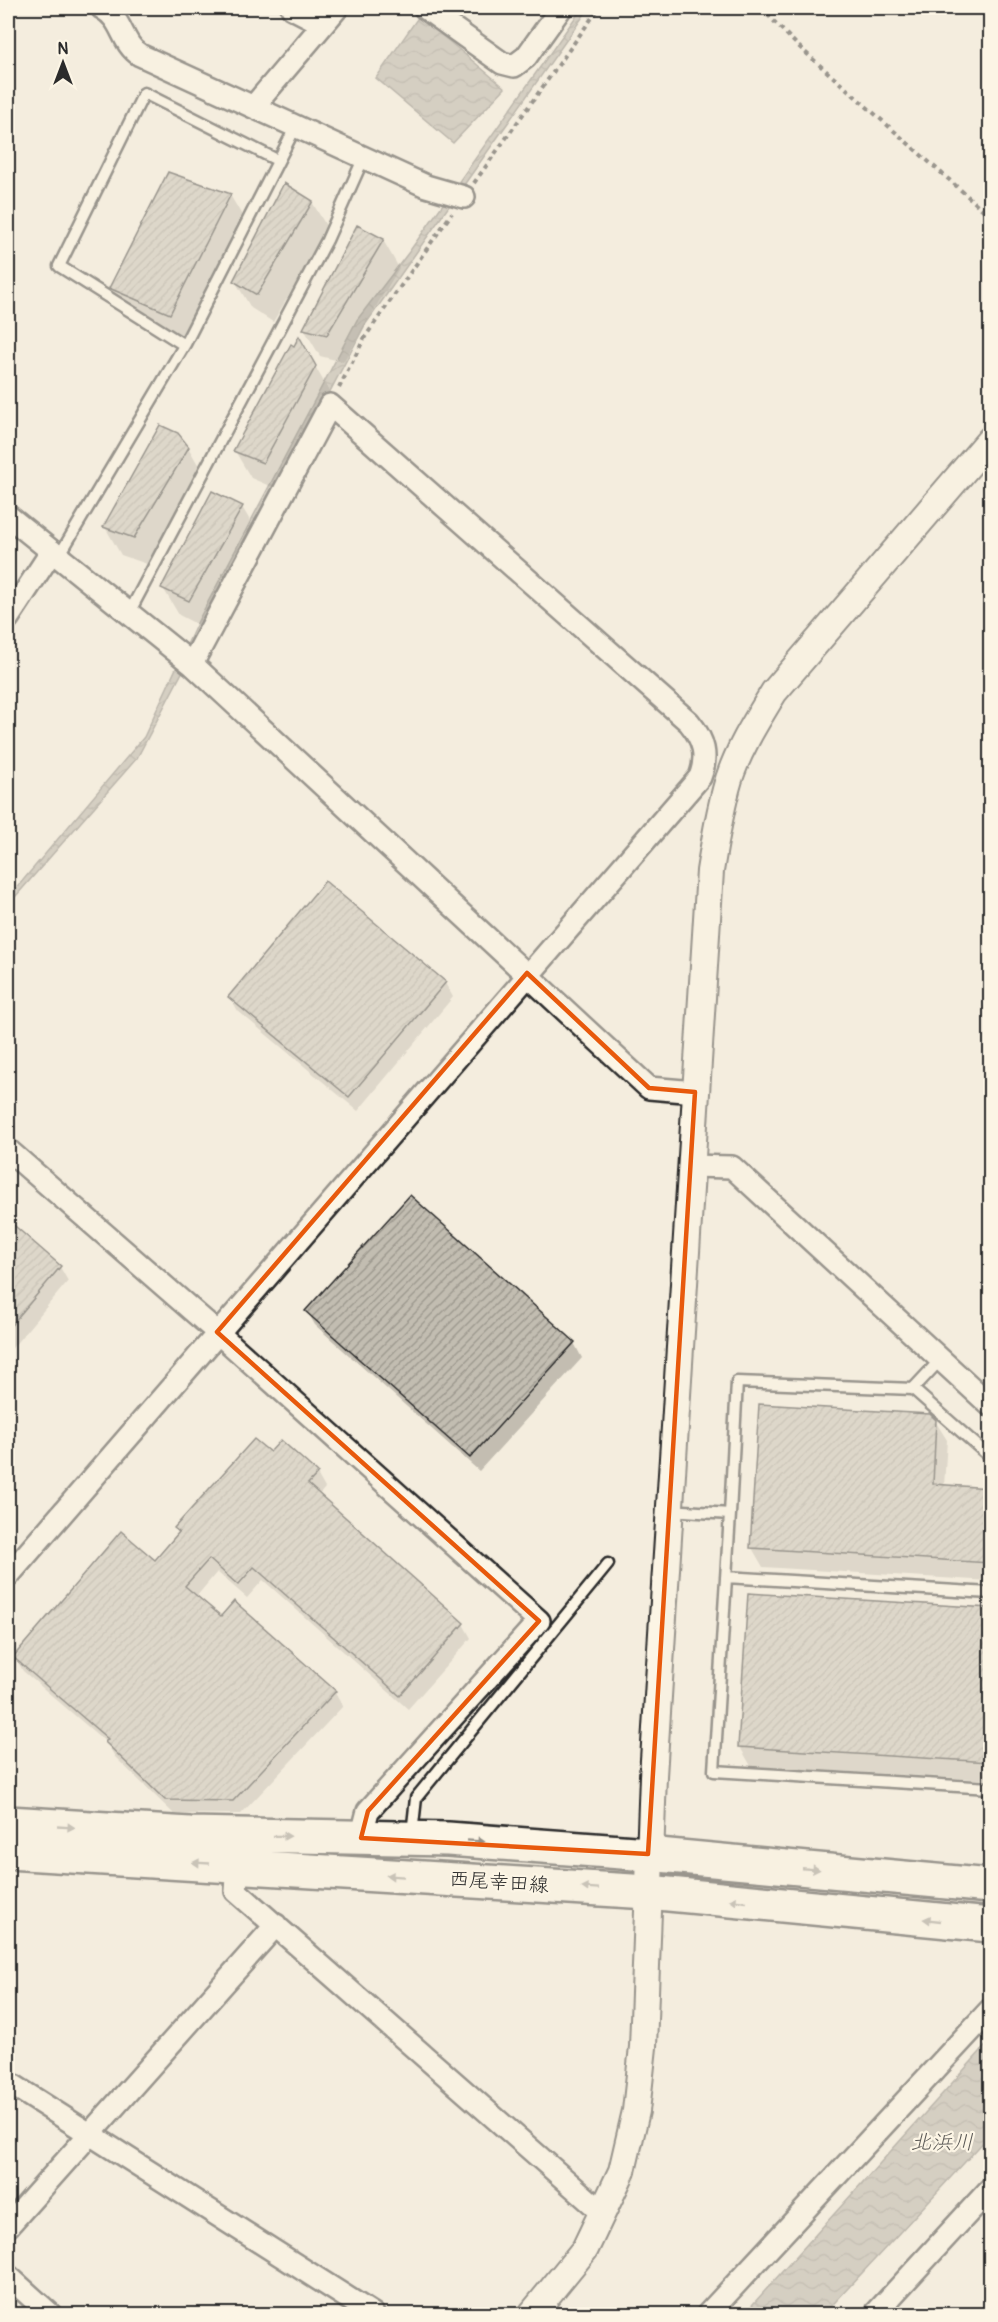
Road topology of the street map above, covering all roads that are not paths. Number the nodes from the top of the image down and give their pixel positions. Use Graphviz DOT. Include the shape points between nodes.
graph roads {
  1 [pos="102,8"];
  2 [pos="292,8"];
  3 [pos="337,8"];
  4 [pos="424,8"];
  5 [pos="561,8"];
  6 [pos="323,24"];
  7 [pos="254,106"];
  8 [pos="296,126"];
  9 [pos="364,157"];
  10 [pos="277,160"];
  11 [pos="463,196"];
  12 [pos="184,345"];
  13 [pos="990,440"];
  14 [pos="8,516"];
  15 [pos="56,554"];
  16 [pos="129,613"];
  17 [pos="8,618"];
  18 [pos="192,664"];
  19 [pos="527,973"];
  20 [pos="695,1092"];
  21 [pos="8,1150"];
  22 [pos="690,1166"];
  23 [pos="217,1332"];
  24 [pos="941,1359"];
  25 [pos="913,1389"];
  26 [pos="990,1406"];
  27 [pos="990,1457"];
  28 [pos="669,1510"];
  29 [pos="730,1514"];
  30 [pos="608,1564"];
  31 [pos="8,1576"];
  32 [pos="726,1577"];
  33 [pos="990,1593"];
  34 [pos="990,1788"];
  35 [pos="8,1823"];
  36 [pos="360,1838"];
  37 [pos="411,1840"];
  38 [pos="8,1852"];
  39 [pos="648,1854"];
  40 [pos="238,1865"];
  41 [pos="990,1886"];
  42 [pos="648,1892"];
  43 [pos="276,1925"];
  44 [pos="990,1925"];
  45 [pos="990,2010"];
  46 [pos="8,2082"];
  47 [pos="88,2136"];
  48 [pos="990,2189"];
  49 [pos="603,2213"];
  50 [pos="8,2226"];
  51 [pos="8,2276"];
  52 [pos="50,2314"];
  53 [pos="373,2314"];
  54 [pos="532,2314"];
  55 [pos="708,2314"];
  56 [pos="875,2314"];
  1 -- 7 [label="street" via="115,18 136,53"];
  2 -- 6 [label="street"];
  3 -- 6 [label="street"];
  4 -- 5 [label="street" via="502,63 513,66 526,57"];
  6 -- 7 [label="street"];
  7 -- 8 [label="street"];
  8 -- 9 [label="street"];
  8 -- 10 [label="lane"];
  9 -- 11 [label="street" via="426,186"];
  9 -- 16 [label="lane" via="327,240"];
  10 -- 12 [label="lane"];
  10 -- 12 [label="lane" via="144,93 59,266"];
  12 -- 15 [label="lane"];
  13 -- 20 [label="street" via="774,692 750,731 730,778 710,871"];
  14 -- 15 [label="street"];
  15 -- 16 [label="street"];
  15 -- 17 [label="street"];
  16 -- 18 [label="street"];
  18 -- 19 [label="street"];
  18 -- 19 [label="street" via="330,405 689,722 701,737 705,765 700,777"];
  19 -- 20 [label="street" via="650,1088"];
  19 -- 23 [label="street"];
  20 -- 22 [label="street"];
  21 -- 23 [label="street"];
  22 -- 24 [label="street" via="732,1167"];
  22 -- 28 [label="street"];
  23 -- 31 [label="street"];
  23 -- 36 [label="street" via="539,1621 368,1811"];
  24 -- 25 [label="lane"];
  24 -- 26 [label="street"];
  25 -- 27 [label="lane"];
  25 -- 29 [label="lane" via="737,1382"];
  28 -- 29 [label="lane"];
  28 -- 39 [label="street"];
  29 -- 32 [label="lane"];
  30 -- 37 [label="lane" via="416,1798"];
  32 -- 33 [label="lane"];
  32 -- 34 [label="lane" via="714,1771"];
  35 -- 36 [label="main road, 西尾幸田線, one-way" via="190,1834"];
  36 -- 37 [label="main road, 西尾幸田線"];
  37 -- 39 [label="main road, 西尾幸田線, one-way" via="448,1839"];
  40 -- 38 [label="main road, 西尾幸田線, one-way"];
  39 -- 41 [label="main road, 西尾幸田線, one-way"];
  39 -- 42 [label="street"];
  42 -- 40 [label="main road, 西尾幸田線, one-way"];
  40 -- 43 [label="street" via="236,1891"];
  44 -- 42 [label="main road, 西尾幸田線, one-way"];
  42 -- 49 [label="street" via="643,2047 636,2111 622,2171"];
  43 -- 47 [label="street"];
  43 -- 49 [label="street"];
  45 -- 55 [label="street"];
  46 -- 47 [label="street"];
  47 -- 50 [label="street"];
  47 -- 53 [label="street"];
  48 -- 56 [label="street"];
  49 -- 54 [label="street" via="585,2249"];
  51 -- 52 [label="street"];
}
